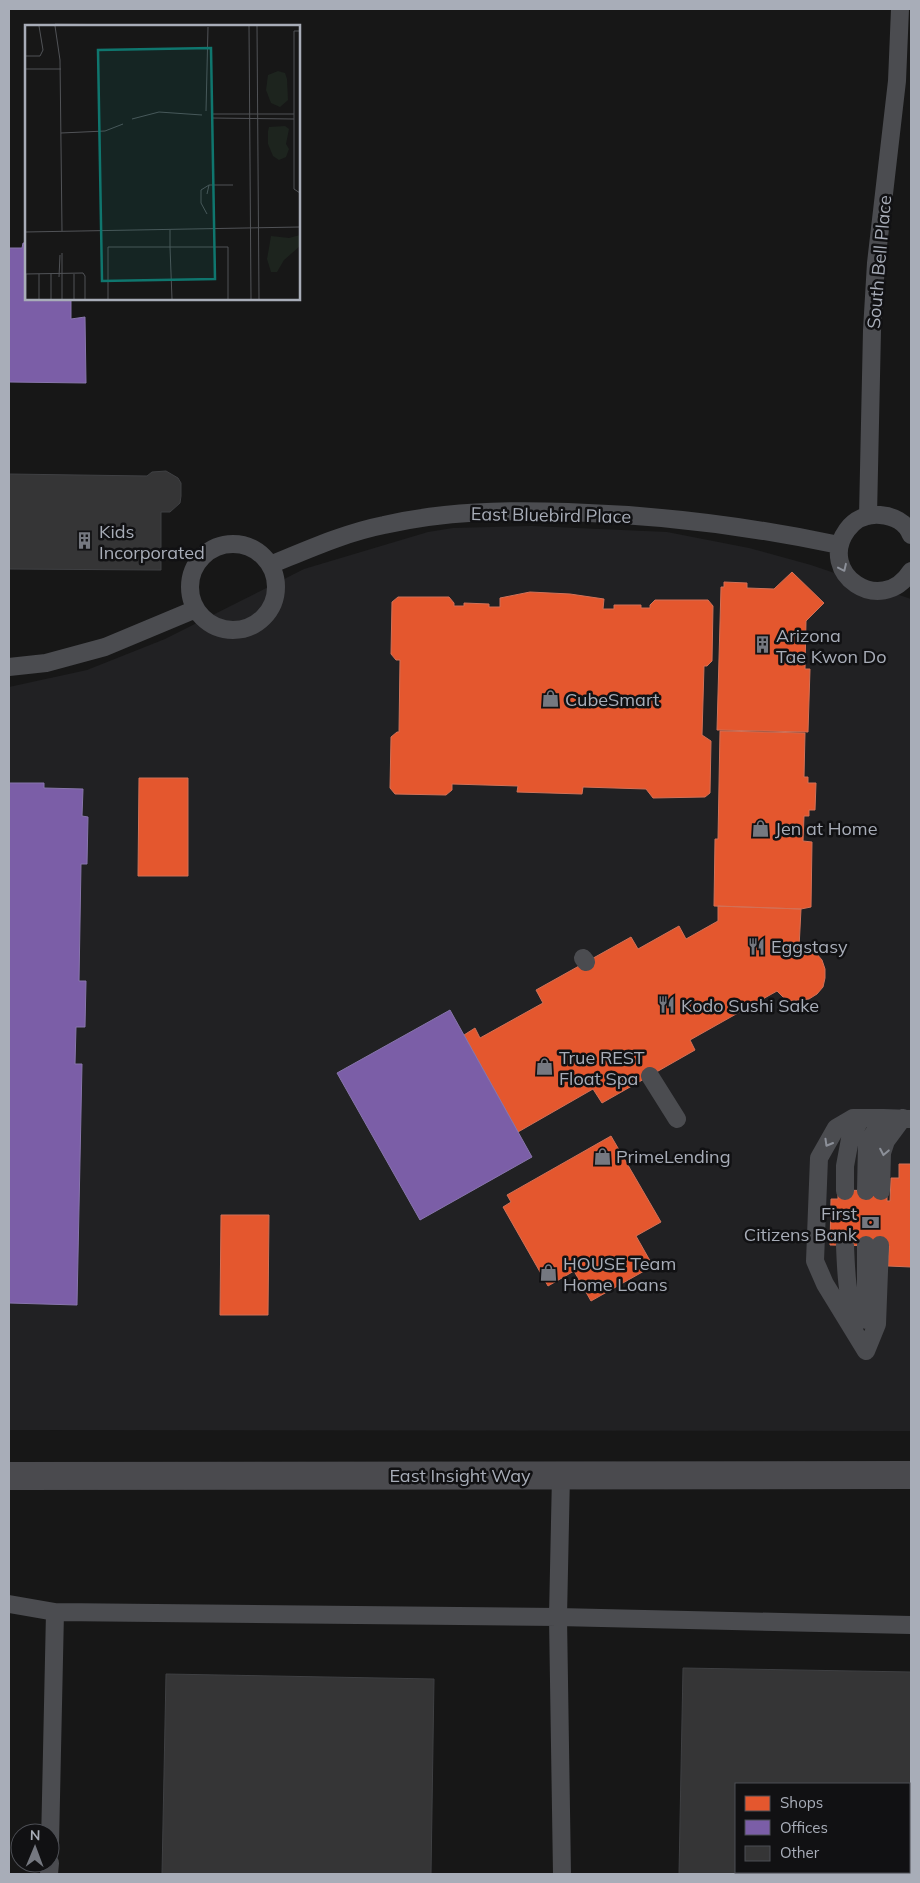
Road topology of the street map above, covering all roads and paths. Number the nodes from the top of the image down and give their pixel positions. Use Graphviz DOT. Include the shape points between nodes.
graph roads {
  1 [pos="900,9"];
  2 [pos="868,516"];
  3 [pos="911,534"];
  4 [pos="839,545"];
  5 [pos="270,566"];
  6 [pos="911,573"];
  7 [pos="196,610"];
  8 [pos="9,667"];
  9 [pos="650,1076"];
  10 [pos="861,1118"];
  11 [pos="883,1118"];
  12 [pos="907,1118"];
  13 [pos="677,1120"];
  14 [pos="845,1191"];
  15 [pos="845,1245"];
  16 [pos="873,1245"];
  17 [pos="866,1351"];
  18 [pos="911,1474"];
  19 [pos="561,1475"];
  20 [pos="9,1476"];
  21 [pos="9,1604"];
  22 [pos="55,1612"];
  23 [pos="558,1617"];
  24 [pos="911,1625"];
  25 [pos="50,1823"];
  26 [pos="562,1874"];
  1 -- 2 [label="lane, South Bell Place" via="897,81 876,263"];
  2 -- 3 [label="lane" via="888,516 900,521"];
  2 -- 4 [label="lane" via="851,524"];
  4 -- 5 [label="lane, East Bluebird Place" via="771,531 664,518 490,511 437,515 383,525 322,543"];
  4 -- 6 [label="lane, one-way" via="843,572 861,588 886,591 907,579"];
  5 -- 7 [label="lane" via="276,591 265,615 255,624 243,629 216,627"];
  5 -- 7 [label="lane" via="261,555 237,544 211,550 193,571 190,584"];
  7 -- 8 [label="lane" via="105,647 46,663"];
  9 -- 13 [label="lane"];
  10 -- 11 [label="lane"];
  10 -- 14 [label="lane" via="850,1139"];
  10 -- 17 [label="lane, one-way" via="853,1118 836,1128 819,1158 815,1261 825,1284"];
  11 -- 12 [label="lane"];
  12 -- 11 [label="lane, one-way" via="886,1140 874,1191 867,1144"];
  15 -- 17 [label="lane" via="846,1284"];
  16 -- 17 [label="lane"];
  18 -- 19 [label="street, East Insight Way"];
  19 -- 20 [label="street, East Insight Way"];
  19 -- 23 [label="lane"];
  21 -- 22 [label="lane"];
  22 -- 23 [label="lane"];
  22 -- 25 [label="lane"];
  23 -- 24 [label="lane"];
  23 -- 26 [label="lane"];
}
